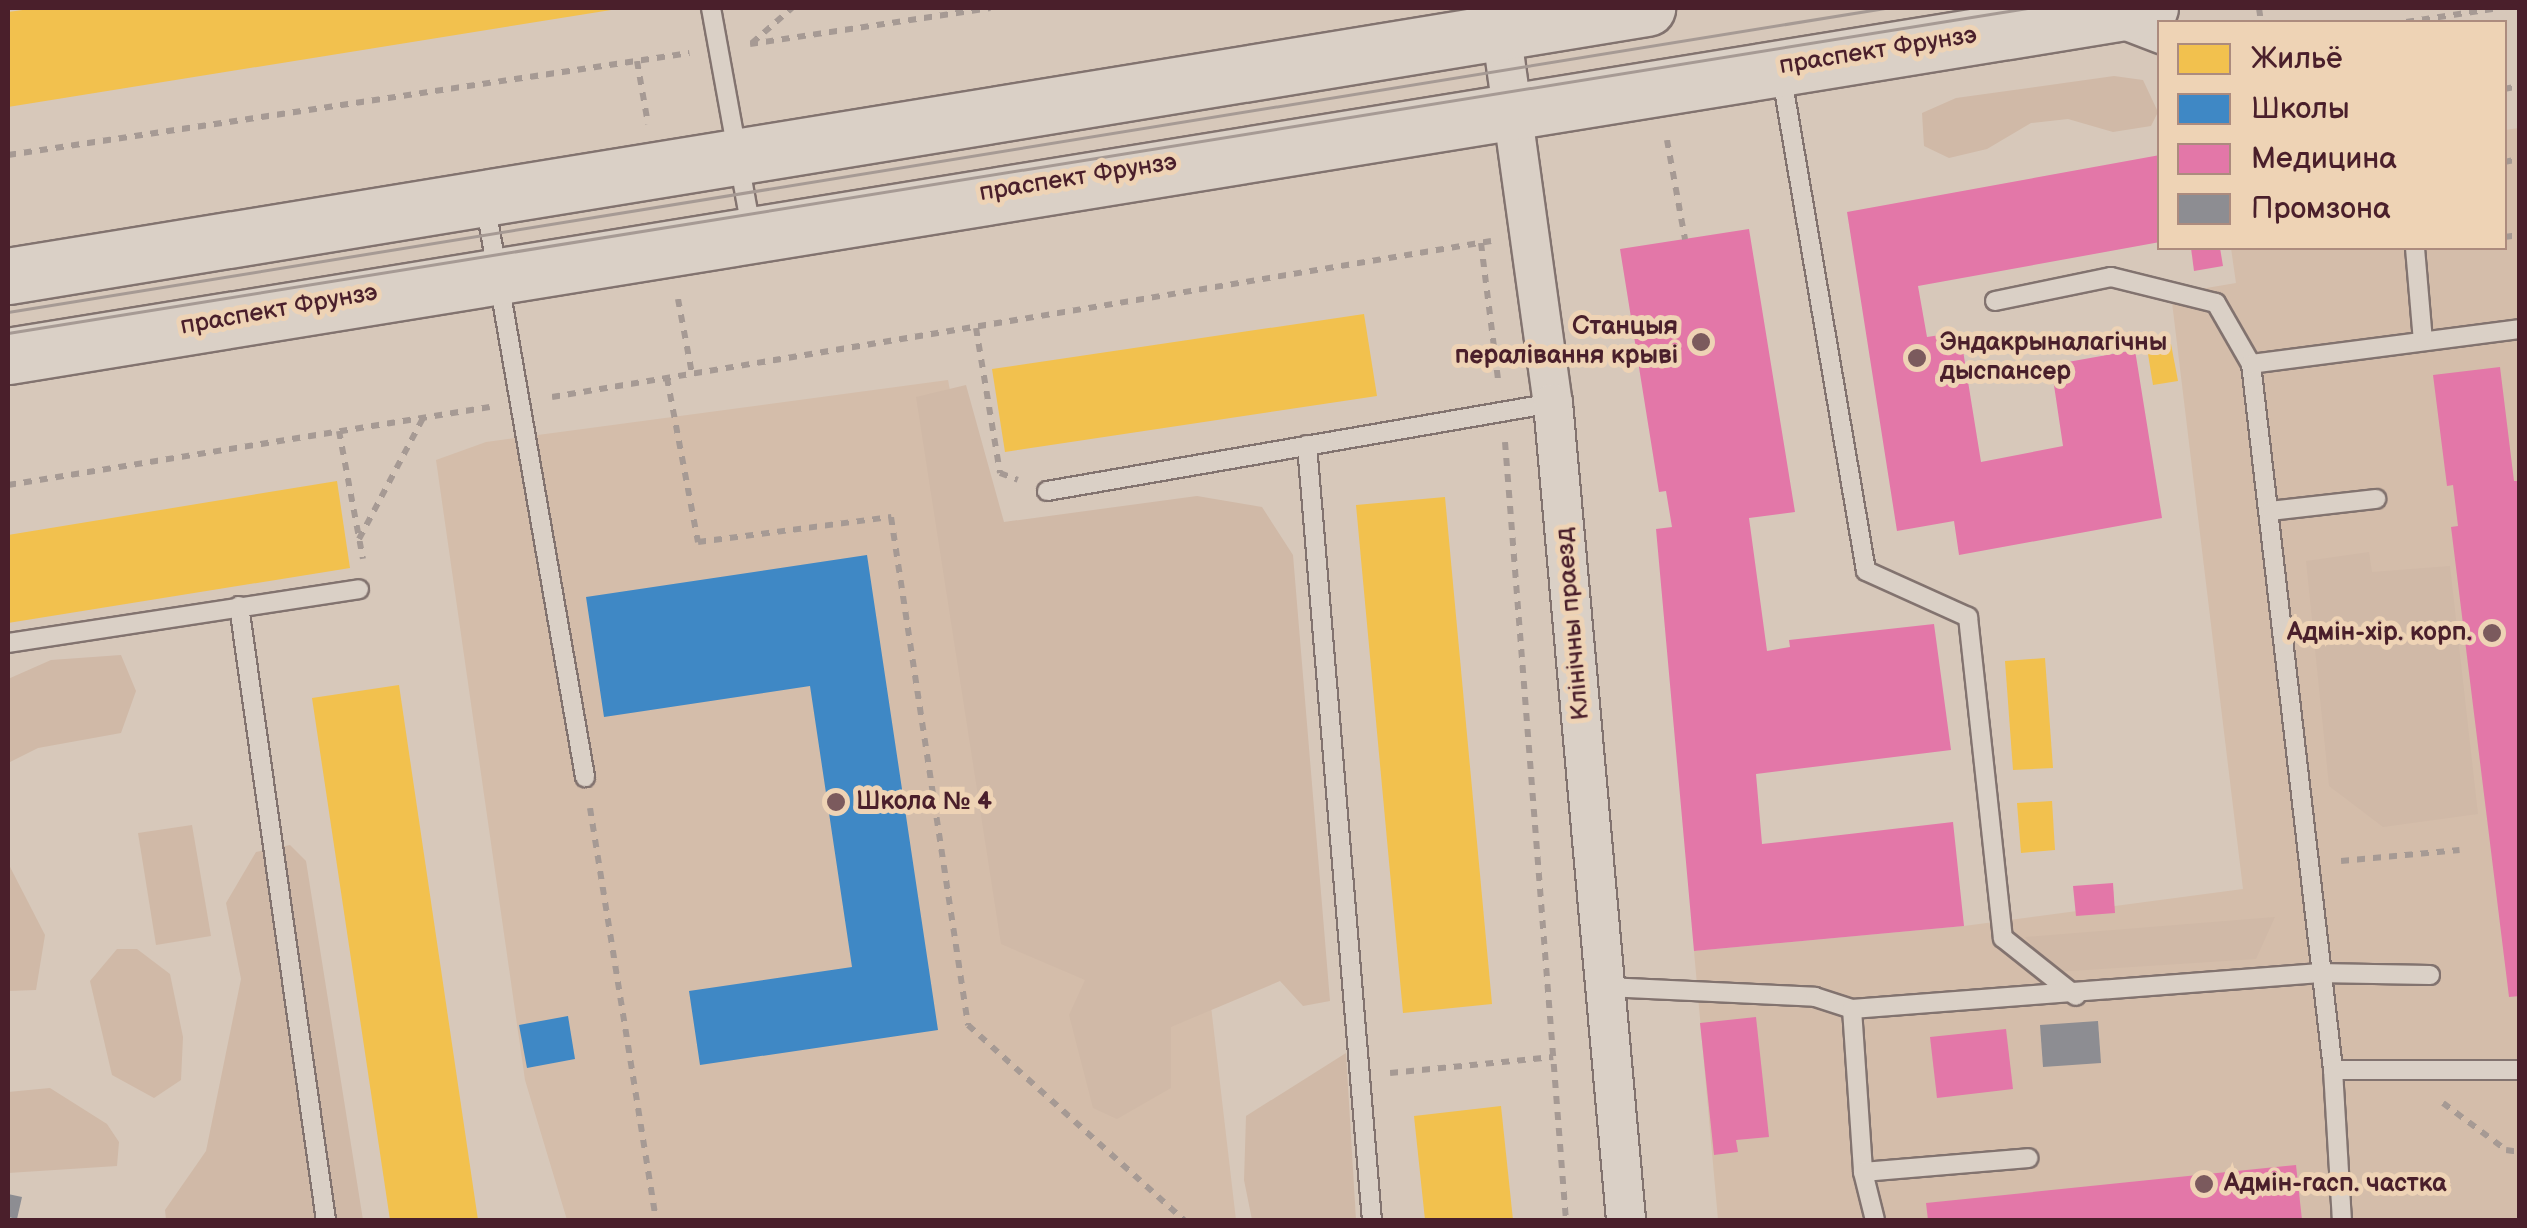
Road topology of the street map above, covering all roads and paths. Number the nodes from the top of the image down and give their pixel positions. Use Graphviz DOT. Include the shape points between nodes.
graph roads {
  1 [pos="711,8"];
  2 [pos="792,8"];
  3 [pos="990,8"];
  4 [pos="1647,8"];
  5 [pos="2499,8"];
  6 [pos="957,10"];
  7 [pos="2132,17"];
  8 [pos="1499,19"];
  9 [pos="2419,20"];
  10 [pos="751,44"];
  11 [pos="720,48"];
  12 [pos="637,61"];
  13 [pos="1780,66"];
  14 [pos="1512,108"];
  15 [pos="650,136"];
  16 [pos="1667,140"];
  17 [pos="8,155"];
  18 [pos="739,159"];
  19 [pos="485,201"];
  20 [pos="751,232"];
  21 [pos="1530,234"];
  22 [pos="1685,239"];
  23 [pos="1481,242"];
  24 [pos="2415,250"];
  25 [pos="496,273"];
  26 [pos="8,276"];
  27 [pos="674,278"];
  28 [pos="1995,301"];
  29 [pos="976,328"];
  30 [pos="2520,328"];
  31 [pos="2423,341"];
  32 [pos="8,356"];
  33 [pos="2251,364"];
  34 [pos="692,374"];
  35 [pos="667,378"];
  36 [pos="519,402"];
  37 [pos="1554,402"];
  38 [pos="1502,412"];
  39 [pos="424,417"];
  40 [pos="339,432"];
  41 [pos="1307,446"];
  42 [pos="8,485"];
  43 [pos="1048,491"];
  44 [pos="2376,499"];
  45 [pos="2270,511"];
  46 [pos="359,539"];
  47 [pos="359,589"];
  48 [pos="239,606"];
  49 [pos="8,644"];
  50 [pos="585,777"];
  51 [pos="2459,850"];
  52 [pos="2305,864"];
  53 [pos="2317,973"];
  54 [pos="2430,975"];
  55 [pos="1606,987"];
  56 [pos="2076,996"];
  57 [pos="1852,1009"];
  58 [pos="1554,1057"];
  59 [pos="2438,1067"];
  60 [pos="2333,1070"];
  61 [pos="2520,1070"];
  62 [pos="1360,1076"];
  63 [pos="2520,1152"];
  64 [pos="2028,1158"];
  65 [pos="1863,1172"];
  66 [pos="326,1220"];
  67 [pos="656,1220"];
  68 [pos="1184,1220"];
  69 [pos="1372,1220"];
  70 [pos="1566,1220"];
  71 [pos="1626,1220"];
  72 [pos="1876,1220"];
  73 [pos="2342,1220"];
  1 -- 11 [label="lane"];
  2 -- 10 [label="path"];
  3 -- 6 [label="path"];
  4 -- 8 [label="main road"];
  5 -- 9 [label="path"];
  6 -- 10 [label="path"];
  7 -- 13 [label="main road, праспект Фрунзэ"];
  8 -- 14 [label="street, Клінічны праезд"];
  8 -- 18 [label="main road"];
  10 -- 11 [label="path"];
  11 -- 12 [label="path"];
  11 -- 18 [label="lane"];
  12 -- 15 [label="path"];
  12 -- 17 [label="path"];
  13 -- 14 [label="main road, праспект Фрунзэ"];
  13 -- 56 [label="lane" via="1866,571 1968,617 2003,938"];
  14 -- 20 [label="main road, праспект Фрунзэ"];
  14 -- 21 [label="street, Клінічны праезд"];
  16 -- 22 [label="path"];
  18 -- 19 [label="main road"];
  18 -- 20 [label="lane"];
  19 -- 25 [label="lane"];
  19 -- 26 [label="main road"];
  20 -- 25 [label="main road, праспект Фрунзэ"];
  21 -- 23 [label="path"];
  21 -- 37 [label="street, Клінічны праезд"];
  23 -- 29 [label="path"];
  23 -- 38 [label="path"];
  24 -- 31 [label="lane"];
  25 -- 32 [label="main road, праспект Фрунзэ"];
  25 -- 36 [label="lane"];
  27 -- 34 [label="path"];
  28 -- 33 [label="lane" via="2111,277 2128,281 2216,304"];
  29 -- 34 [label="path"];
  29 -- 43 [label="path" via="1000,473"];
  30 -- 31 [label="lane"];
  31 -- 33 [label="lane"];
  33 -- 45 [label="lane"];
  34 -- 35 [label="path"];
  35 -- 36 [label="path"];
  35 -- 68 [label="path" via="698,542 891,517 968,1025"];
  36 -- 39 [label="path"];
  36 -- 50 [label="lane"];
  37 -- 38 [label="lane"];
  37 -- 55 [label="street, Клінічны праезд"];
  38 -- 41 [label="lane"];
  38 -- 58 [label="path"];
  39 -- 40 [label="path"];
  39 -- 46 [label="path"];
  40 -- 42 [label="path"];
  40 -- 46 [label="path"];
  41 -- 43 [label="lane"];
  41 -- 62 [label="lane"];
  44 -- 45 [label="lane"];
  45 -- 52 [label="lane"];
  46 -- 47 [label="path"];
  47 -- 48 [label="lane"];
  48 -- 49 [label="lane"];
  48 -- 66 [label="lane"];
  50 -- 67 [label="path"];
  51 -- 52 [label="path"];
  52 -- 53 [label="lane"];
  53 -- 54 [label="lane"];
  53 -- 56 [label="lane"];
  53 -- 60 [label="lane"];
  55 -- 57 [label="lane" via="1796,995"];
  55 -- 71 [label="street, Клінічны праезд"];
  56 -- 57 [label="lane"];
  57 -- 65 [label="lane"];
  58 -- 62 [label="path"];
  58 -- 70 [label="path"];
  59 -- 60 [label="lane"];
  59 -- 61 [label="lane"];
  59 -- 63 [label="path" via="2444,1106 2506,1150"];
  60 -- 73 [label="lane"];
  62 -- 69 [label="lane"];
  64 -- 65 [label="lane"];
  65 -- 72 [label="lane"];
}
